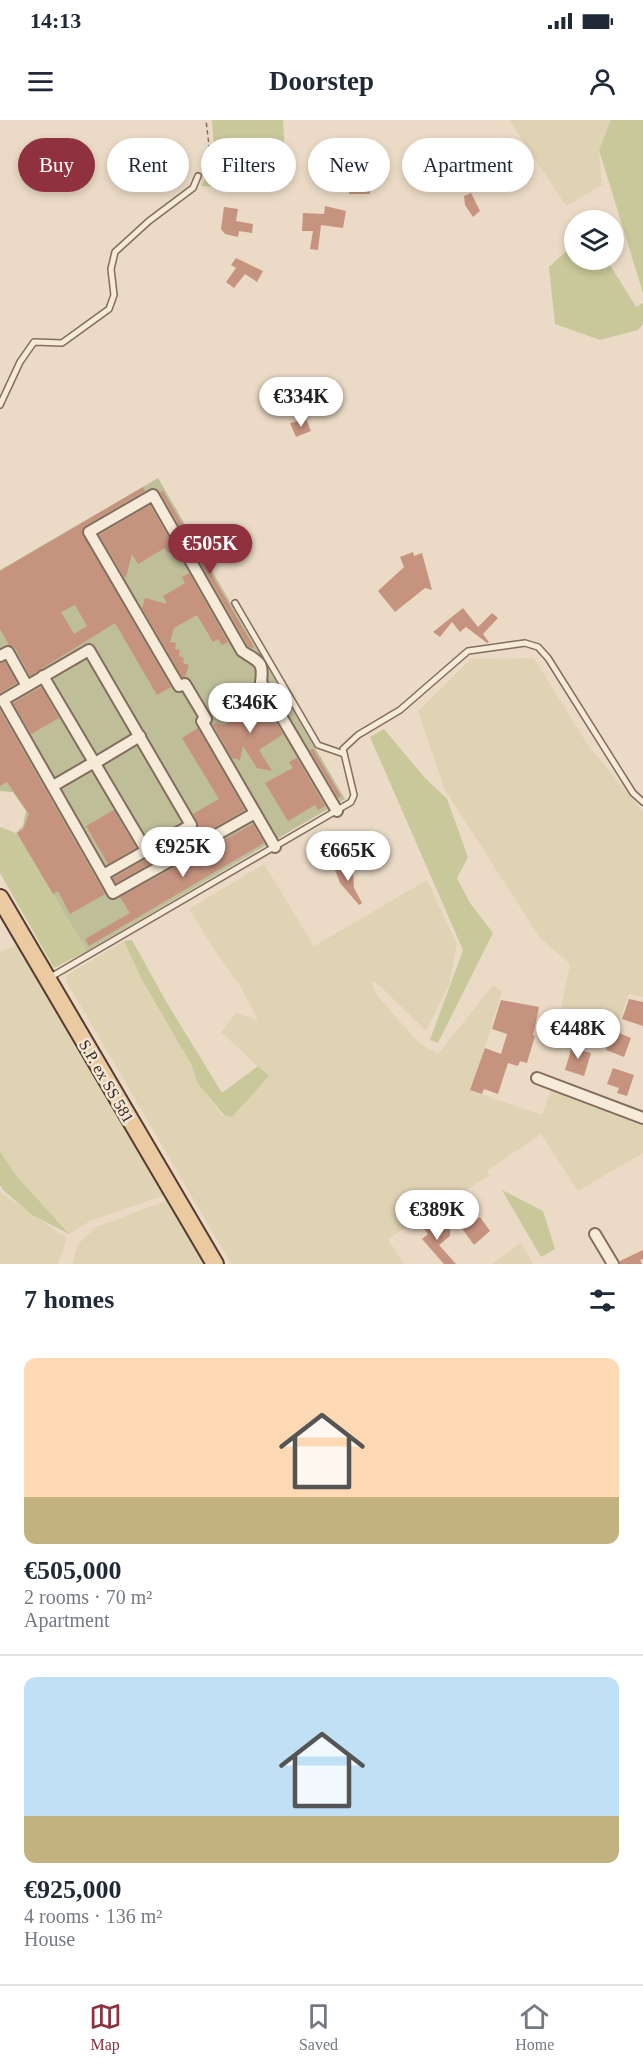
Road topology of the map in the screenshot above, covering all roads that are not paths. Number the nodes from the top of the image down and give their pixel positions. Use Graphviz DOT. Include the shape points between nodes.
graph roads {
  1 [pos="198,176"];
  2 [pos="0,405"];
  3 [pos="235,603"];
  4 [pos="0,656"];
  5 [pos="265,663"];
  6 [pos="44,676"];
  7 [pos="27,686"];
  8 [pos="140,736"];
  9 [pos="344,754"];
  10 [pos="93,764"];
  11 [pos="53,786"];
  12 [pos="643,802"];
  13 [pos="337,811"];
  14 [pos="255,813"];
  15 [pos="275,847"];
  16 [pos="146,850"];
  17 [pos="102,874"];
  18 [pos="0,898"];
  19 [pos="48,979"];
  20 [pos="537,1078"];
  21 [pos="643,1118"];
  22 [pos="595,1234"];
  23 [pos="215,1264"];
  24 [pos="613,1264"];
  1 -- 2 [label="lane" via="193,188 135,232 116,252 111,269 114,296 109,309 62,343 34,342"];
  3 -- 5 [label="lane"];
  4 -- 7 [label="street" via="8,652"];
  5 -- 9 [label="lane" via="318,744"];
  5 -- 13 [label="street" via="261,682"];
  5 -- 14 [label="street" via="242,651 153,495 89,532 179,686 185,684 206,719 202,721"];
  6 -- 7 [label="street"];
  6 -- 8 [label="street" via="89,650"];
  6 -- 10 [label="street"];
  7 -- 11 [label="street" via="3,700"];
  8 -- 10 [label="street"];
  8 -- 16 [label="street" via="192,825"];
  9 -- 12 [label="lane" via="343,749 358,735 400,710 468,651 525,643 538,647 548,658 633,793"];
  9 -- 13 [label="lane" via="354,795 351,802"];
  10 -- 11 [label="street"];
  10 -- 16 [label="street"];
  11 -- 17 [label="street"];
  13 -- 15 [label="lane"];
  14 -- 15 [label="street"];
  14 -- 17 [label="street" via="113,893"];
  15 -- 19 [label="lane"];
  16 -- 17 [label="street"];
  18 -- 19 [label="main road, S.P. ex SS 581"];
  19 -- 23 [label="main road, S.P. ex SS 581"];
  20 -- 21 [label="street"];
  22 -- 24 [label="street"];
}
